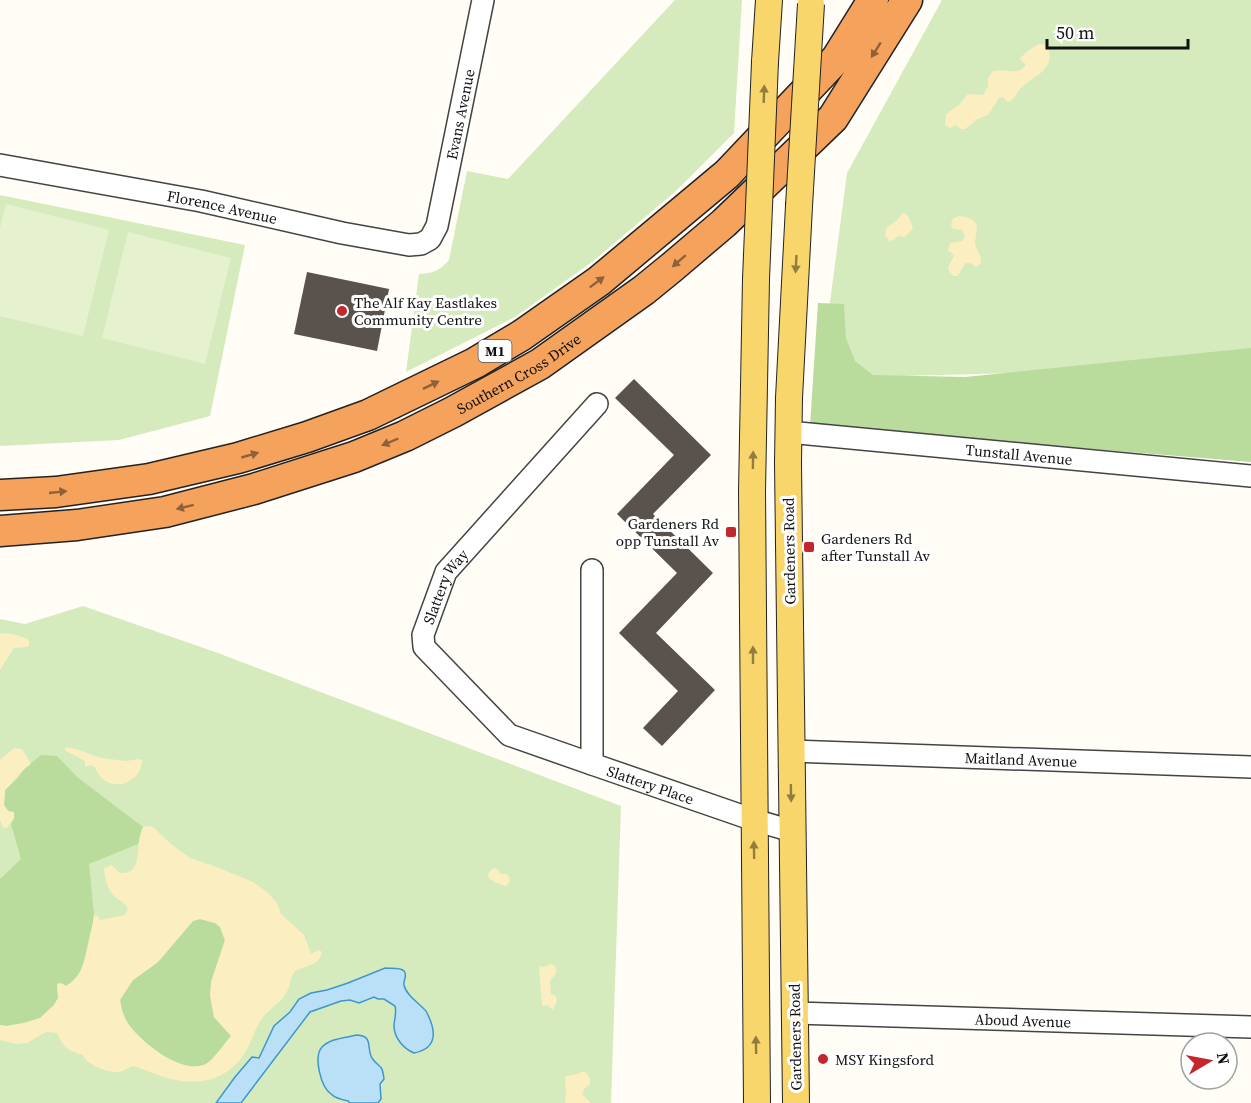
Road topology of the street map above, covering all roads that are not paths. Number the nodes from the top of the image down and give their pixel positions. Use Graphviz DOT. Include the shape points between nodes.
graph roads {
  1 [pos="483,0"];
  2 [pos="769,0"];
  3 [pos="873,0"];
  4 [pos="907,0"];
  5 [pos="811,2"];
  6 [pos="0,165"];
  7 [pos="437,226"];
  8 [pos="597,404"];
  9 [pos="788,432"];
  10 [pos="1251,476"];
  11 [pos="0,495"];
  12 [pos="0,531"];
  13 [pos="592,570"];
  14 [pos="791,751"];
  15 [pos="592,764"];
  16 [pos="1251,767"];
  17 [pos="754,820"];
  18 [pos="792,831"];
  19 [pos="795,1013"];
  20 [pos="1251,1027"];
  21 [pos="757,1103"];
  22 [pos="796,1103"];
  1 -- 7 [label="street, Evans Avenue"];
  17 -- 2 [label="main road, one-way, bridge" via="752,491 756,279"];
  11 -- 3 [label="highway, Southern Cross Drive / M1, one-way" via="130,482 238,458 368,415 475,363 599,281 727,174 837,58"];
  4 -- 12 [label="highway, Southern Cross Drive / M1, one-way" via="833,118 671,268 540,364 405,436 254,489 165,512"];
  5 -- 9 [label="main road, Gardeners Road, one-way, bridge"];
  6 -- 7 [label="street, Florence Avenue" via="201,201 409,245 430,239"];
  8 -- 15 [label="street, Slattery Way" via="446,572 423,635 424,647 509,735"];
  9 -- 10 [label="street, Tunstall Avenue"];
  9 -- 14 [label="main road, Gardeners Road"];
  13 -- 15 [label="street, Slattery Place"];
  14 -- 16 [label="street, Maitland Avenue"];
  14 -- 18 [label="main road, Gardeners Road, one-way"];
  15 -- 17 [label="street, Slattery Place"];
  17 -- 18 [label="street, Slattery Place"];
  21 -- 17 [label="main road, one-way"];
  18 -- 19 [label="main road, Gardeners Road"];
  19 -- 20 [label="street, Aboud Avenue"];
  19 -- 22 [label="main road, Gardeners Road"];
}
